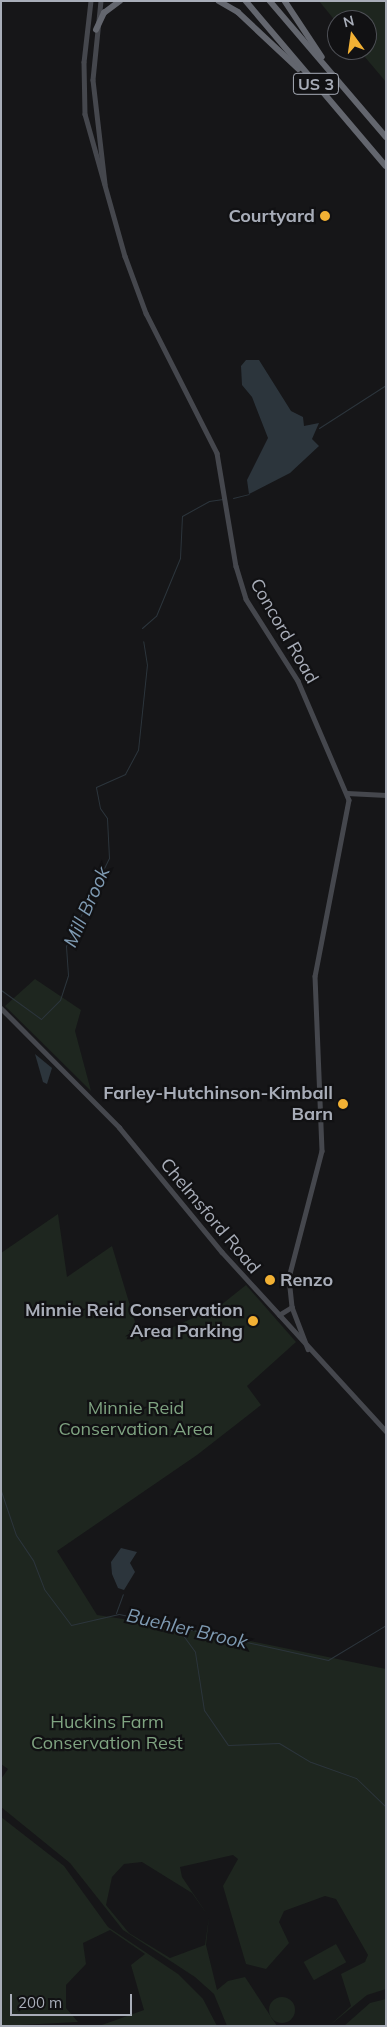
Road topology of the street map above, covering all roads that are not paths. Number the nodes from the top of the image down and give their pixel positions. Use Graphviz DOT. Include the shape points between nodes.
graph roads {
  1 [pos="91,1"];
  2 [pos="101,1"];
  3 [pos="120,1"];
  4 [pos="219,1"];
  5 [pos="246,1"];
  6 [pos="270,1"];
  7 [pos="285,1"];
  8 [pos="96,30"];
  9 [pos="339,82"];
  10 [pos="321,89"];
  11 [pos="386,137"];
  12 [pos="386,166"];
  13 [pos="105,188"];
  14 [pos="347,793"];
  15 [pos="386,795"];
  16 [pos="1,1008"];
  17 [pos="292,1307"];
  18 [pos="279,1315"];
  19 [pos="308,1348"];
  20 [pos="386,1431"];
  1 -- 13 [label="main road, Concord Road" via="84,106"];
  2 -- 8 [label="main road, Concord Road"];
  3 -- 8 [label="highway" via="104,13"];
  4 -- 10 [label="highway" via="238,12"];
  5 -- 10 [label="highway, US 3"];
  6 -- 9 [label="highway, US 3"];
  7 -- 9 [label="highway"];
  8 -- 13 [label="main road, Concord Road" via="93,87"];
  9 -- 11 [label="highway, US 3"];
  10 -- 12 [label="highway, US 3"];
  13 -- 14 [label="main road, Concord Road" via="137,292 217,453 242,590 298,681"];
  14 -- 15 [label="main road"];
  14 -- 17 [label="main road, Concord Road" via="348,810 316,963 322,1151 312,1202 290,1268"];
  16 -- 18 [label="main road, Chelmsford Road" via="108,1114"];
  17 -- 18 [label="main road"];
  17 -- 19 [label="main road, Concord Road"];
  18 -- 19 [label="main road, Chelmsford Road"];
  19 -- 20 [label="main road"];
}
